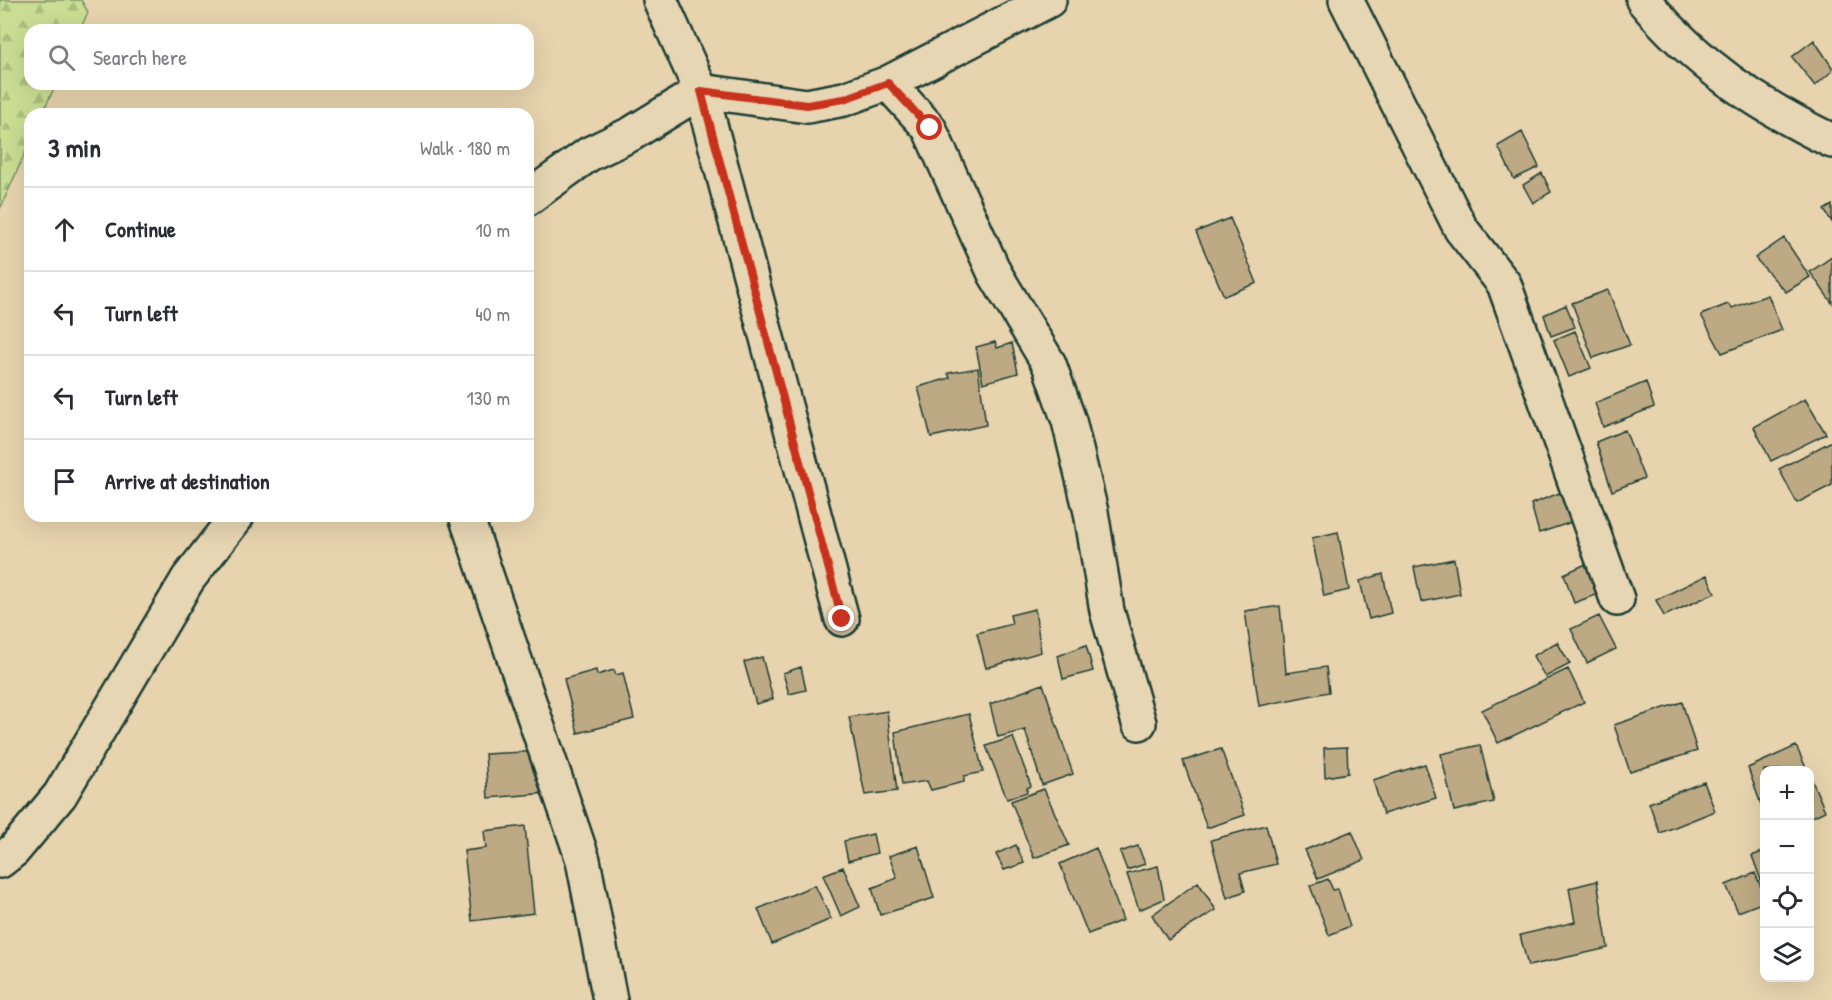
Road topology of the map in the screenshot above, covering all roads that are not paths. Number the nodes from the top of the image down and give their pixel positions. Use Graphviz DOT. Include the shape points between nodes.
graph roads {
  1 [pos="660,0"];
  2 [pos="1049,0"];
  3 [pos="1346,0"];
  4 [pos="1643,0"];
  5 [pos="888,83"];
  6 [pos="701,91"];
  7 [pos="1832,141"];
  8 [pos="534,194"];
  9 [pos="232,522"];
  10 [pos="468,522"];
  11 [pos="1617,599"];
  12 [pos="842,619"];
  13 [pos="1139,723"];
  14 [pos="0,861"];
  15 [pos="610,1000"];
  1 -- 6 [label="street"];
  2 -- 5 [label="street"];
  3 -- 11 [label="street" via="1461,229 1504,284"];
  4 -- 7 [label="street" via="1673,35 1714,72 1784,118"];
  5 -- 6 [label="street" via="844,99 807,105"];
  5 -- 13 [label="street" via="930,128 995,274 1049,364 1069,421 1091,512 1107,611"];
  6 -- 8 [label="street" via="631,134 589,154"];
  6 -- 12 [label="street"];
  9 -- 14 [label="street" via="188,579 60,795"];
  10 -- 15 [label="street" via="583,860"];
}
